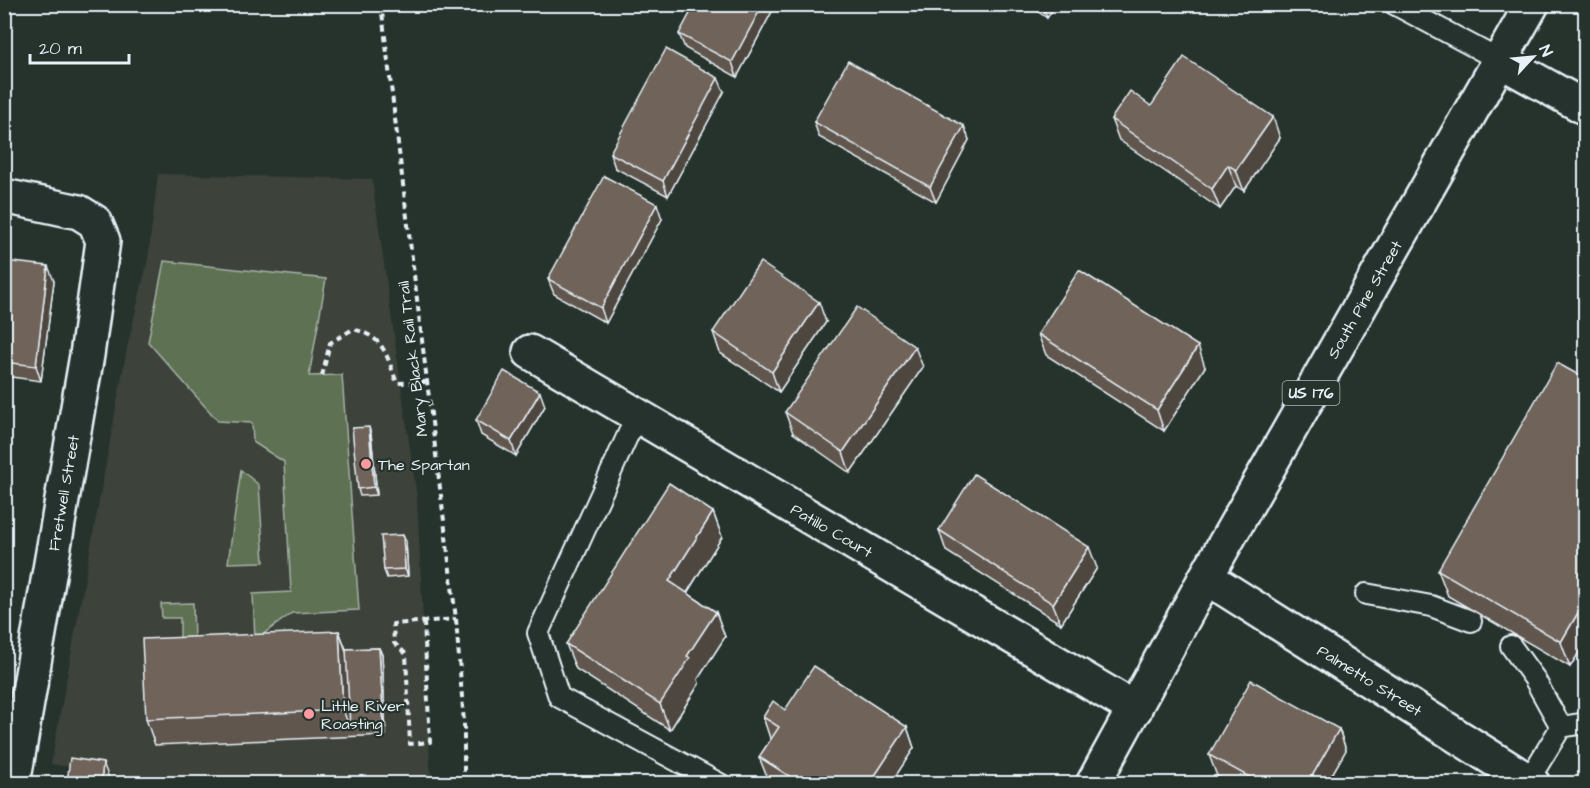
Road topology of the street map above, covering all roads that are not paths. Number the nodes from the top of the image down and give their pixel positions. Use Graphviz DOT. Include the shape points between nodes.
graph roads {
  1 [pos="1394,4"];
  2 [pos="1532,4"];
  3 [pos="1500,61"];
  4 [pos="1586,108"];
  5 [pos="4,196"];
  6 [pos="530,352"];
  7 [pos="636,417"];
  8 [pos="1206,577"];
  9 [pos="1366,594"];
  10 [pos="1471,621"];
  11 [pos="1511,646"];
  12 [pos="1135,709"];
  13 [pos="1586,723"];
  14 [pos="1561,727"];
  15 [pos="1531,782"];
  16 [pos="13,783"];
  17 [pos="720,783"];
  18 [pos="1093,783"];
  1 -- 3 [label="lane"];
  2 -- 3 [label="main road, South Pine Street / US 176"];
  3 -- 4 [label="main road"];
  3 -- 8 [label="main road, South Pine Street / US 176"];
  5 -- 16 [label="main road, Fretwell Street" via="79,212 95,222 103,241"];
  6 -- 7 [label="main road, Patillo Court"];
  7 -- 12 [label="main road, Patillo Court"];
  7 -- 17 [label="lane" via="537,633 559,697"];
  8 -- 12 [label="main road, South Pine Street / US 176"];
  8 -- 15 [label="main road, Palmetto Street"];
  9 -- 10 [label="lane" via="1431,606"];
  11 -- 14 [label="lane"];
  12 -- 18 [label="main road, South Pine Street / US 176"];
  13 -- 14 [label="lane"];
  14 -- 15 [label="lane"];
}
